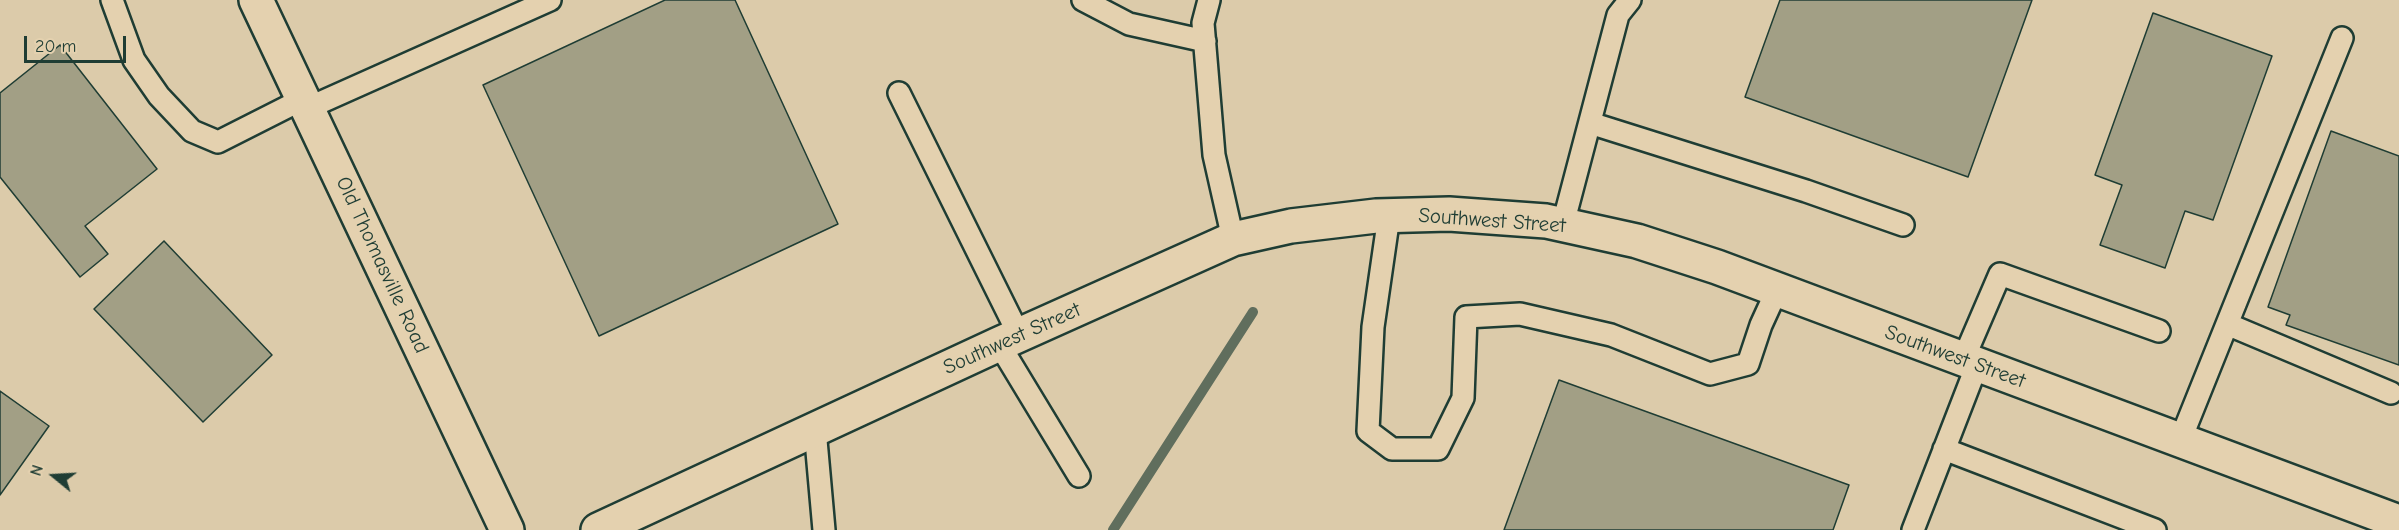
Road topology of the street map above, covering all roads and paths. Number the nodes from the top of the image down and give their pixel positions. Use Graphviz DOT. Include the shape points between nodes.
graph roads {
  1 [pos="112,0"];
  2 [pos="256,0"];
  3 [pos="550,0"];
  4 [pos="1083,0"];
  5 [pos="1209,0"];
  6 [pos="1630,0"];
  7 [pos="2342,38"];
  8 [pos="1205,41"];
  9 [pos="899,93"];
  10 [pos="306,104"];
  11 [pos="1590,123"];
  12 [pos="1389,216"];
  13 [pos="1563,224"];
  14 [pos="1903,225"];
  15 [pos="1233,239"];
  16 [pos="1777,290"];
  17 [pos="2227,324"];
  18 [pos="2159,331"];
  19 [pos="1009,339"];
  20 [pos="1970,362"];
  21 [pos="2391,393"];
  22 [pos="816,429"];
  23 [pos="2180,441"];
  24 [pos="1944,449"];
  25 [pos="1079,476"];
  26 [pos="2399,522"];
  27 [pos="1920,528"];
  28 [pos="507,530"];
  29 [pos="598,530"];
  30 [pos="824,530"];
  31 [pos="2155,530"];
  1 -- 10 [label="lane" via="134,60 159,96 192,131 218,142"];
  2 -- 10 [label="street, Old Thomasville Road"];
  3 -- 10 [label="lane"];
  4 -- 8 [label="lane" via="1129,24"];
  5 -- 8 [label="lane" via="1203,23"];
  6 -- 11 [label="lane" via="1618,15"];
  7 -- 17 [label="lane"];
  8 -- 15 [label="lane" via="1214,155"];
  9 -- 19 [label="lane"];
  10 -- 28 [label="street, Old Thomasville Road"];
  11 -- 13 [label="lane"];
  11 -- 14 [label="lane"];
  12 -- 13 [label="street, Southwest Street" via="1449,214"];
  12 -- 15 [label="street, Southwest Street" via="1292,226"];
  12 -- 16 [label="lane" via="1373,327 1368,431 1392,449 1438,449 1463,398 1466,318 1520,314 1611,335 1710,374 1748,364"];
  13 -- 16 [label="street, Southwest Street" via="1637,241"];
  15 -- 19 [label="street, Southwest Street"];
  16 -- 20 [label="street, Southwest Street"];
  17 -- 21 [label="lane"];
  17 -- 23 [label="lane"];
  18 -- 20 [label="lane" via="2000,274"];
  19 -- 22 [label="street, Southwest Street"];
  19 -- 25 [label="lane"];
  20 -- 23 [label="street, Southwest Street"];
  20 -- 24 [label="lane"];
  22 -- 29 [label="street, Southwest Street"];
  22 -- 30 [label="lane"];
  23 -- 26 [label="street, Southwest Street"];
  24 -- 27 [label="lane"];
  24 -- 31 [label="lane"];
}
